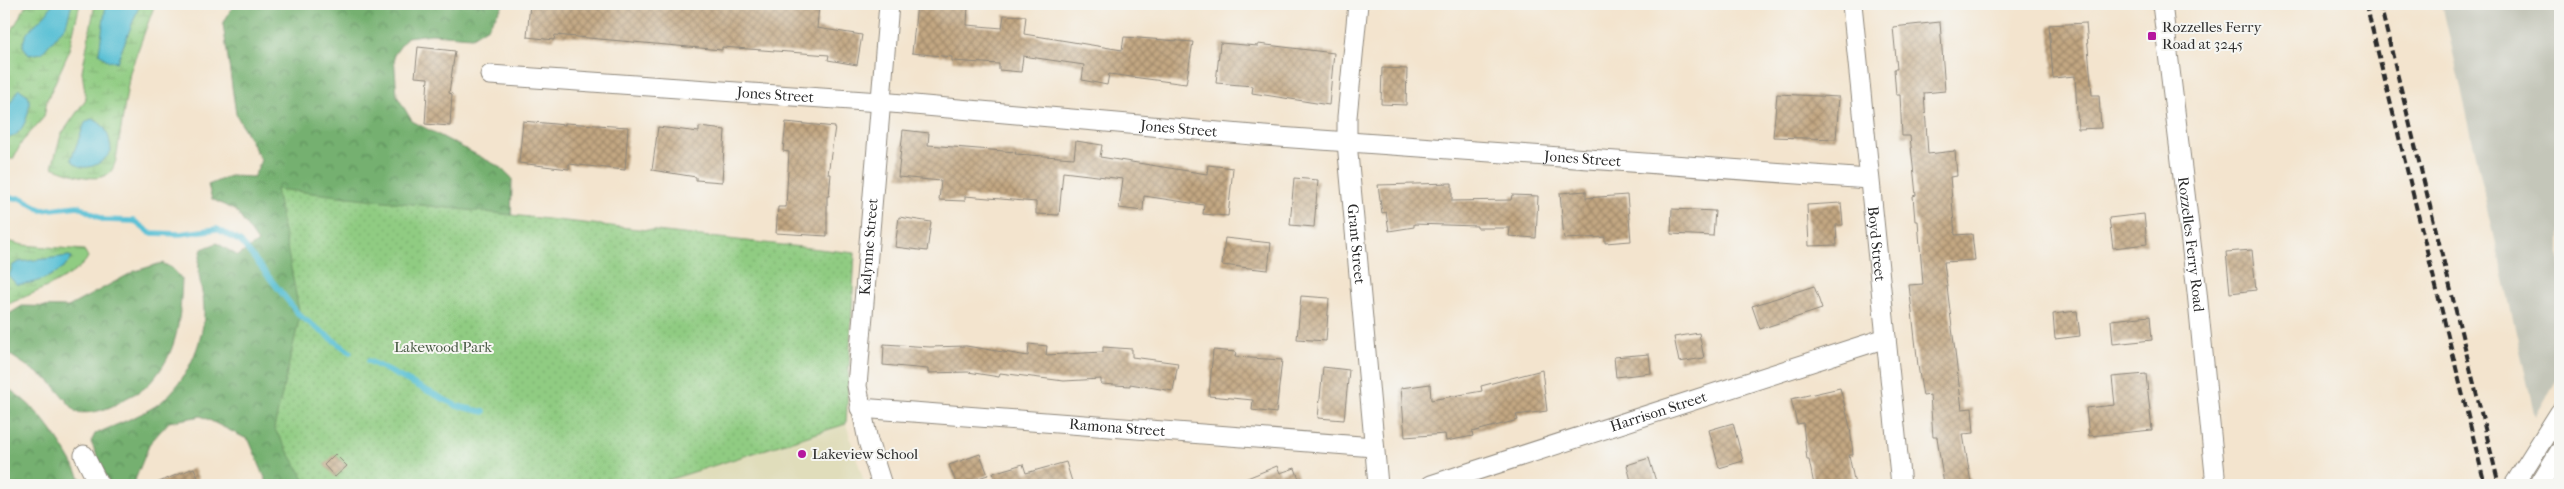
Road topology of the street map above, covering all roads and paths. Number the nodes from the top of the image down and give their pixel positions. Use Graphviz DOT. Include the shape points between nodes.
graph roads {
  1 [pos="889,4"];
  2 [pos="1358,4"];
  3 [pos="1852,4"];
  4 [pos="2162,4"];
  5 [pos="490,76"];
  6 [pos="880,102"];
  7 [pos="1347,142"];
  8 [pos="1869,179"];
  9 [pos="1886,338"];
  10 [pos="860,408"];
  11 [pos="2560,412"];
  12 [pos="1374,447"];
  13 [pos="2560,451"];
  14 [pos="84,455"];
  15 [pos="99,485"];
  16 [pos="882,485"];
  17 [pos="1378,485"];
  18 [pos="1431,485"];
  19 [pos="1902,485"];
  20 [pos="2216,485"];
  21 [pos="2514,485"];
  22 [pos="2539,485"];
  1 -- 6 [label="street, Kalynne Street"];
  2 -- 7 [label="street, Grant Street"];
  3 -- 8 [label="street, Boyd Street"];
  4 -- 20 [label="street, Rozzelles Ferry Road" via="2195,273"];
  5 -- 6 [label="street, Jones Street"];
  6 -- 7 [label="street, Jones Street"];
  6 -- 10 [label="street, Kalynne Street" via="857,386"];
  7 -- 8 [label="street, Jones Street"];
  7 -- 12 [label="street, Grant Street"];
  8 -- 9 [label="street, Boyd Street"];
  9 -- 18 [label="street, Harrison Street"];
  9 -- 19 [label="street, Boyd Street"];
  10 -- 12 [label="street, Ramona Street"];
  10 -- 16 [label="street, Kalynne Street"];
  11 -- 21 [label="street"];
  12 -- 17 [label="street, Grant Street"];
  13 -- 22 [label="street"];
  14 -- 15 [label="street"];
}
